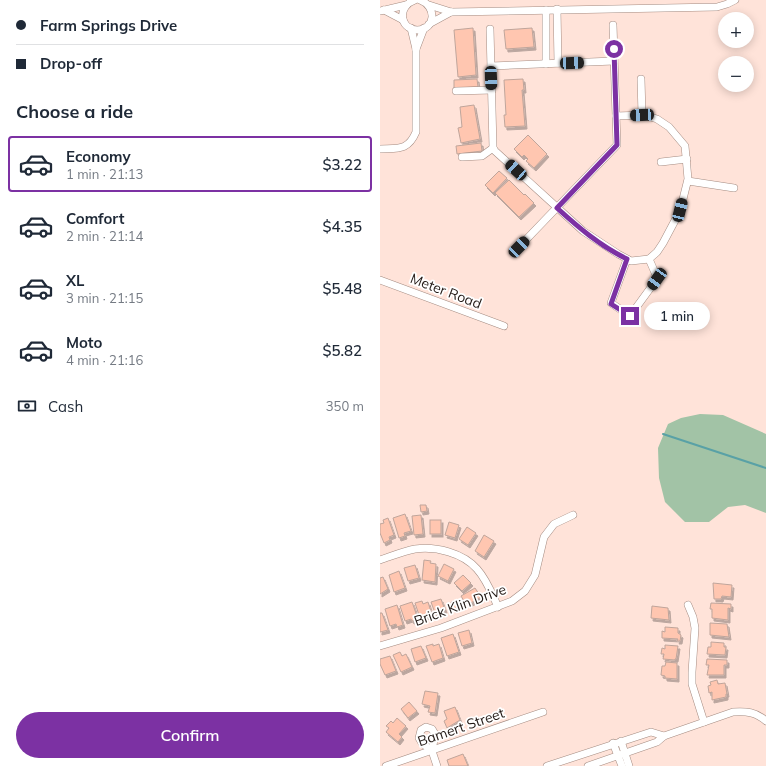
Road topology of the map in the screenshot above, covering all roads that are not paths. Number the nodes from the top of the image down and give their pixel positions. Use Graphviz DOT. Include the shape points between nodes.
graph roads {
  1 [pos="735,0"];
  2 [pos="410,2"];
  3 [pos="425,2"];
  4 [pos="710,3"];
  5 [pos="557,9"];
  6 [pos="382,10"];
  7 [pos="546,10"];
  8 [pos="451,12"];
  9 [pos="403,20"];
  10 [pos="613,25"];
  11 [pos="427,26"];
  12 [pos="411,28"];
  13 [pos="490,29"];
  14 [pos="416,49"];
  15 [pos="614,61"];
  16 [pos="558,63"];
  17 [pos="546,64"];
  18 [pos="491,66"];
  19 [pos="641,79"];
  20 [pos="492,90"];
  21 [pos="456,91"];
  22 [pos="642,115"];
  23 [pos="616,116"];
  24 [pos="493,148"];
  25 [pos="380,149"];
  26 [pos="462,157"];
  27 [pos="687,159"];
  28 [pos="661,162"];
  29 [pos="688,181"];
  30 [pos="734,188"];
  31 [pos="557,208"];
  32 [pos="519,247"];
  33 [pos="627,259"];
  34 [pos="650,259"];
  35 [pos="380,280"];
  36 [pos="504,326"];
  37 [pos="573,515"];
  38 [pos="380,560"];
  39 [pos="688,605"];
  40 [pos="498,607"];
  41 [pos="380,646"];
  42 [pos="543,712"];
  43 [pos="766,721"];
  44 [pos="704,722"];
  45 [pos="664,736"];
  46 [pos="621,741"];
  47 [pos="613,743"];
  48 [pos="432,751"];
  49 [pos="625,754"];
  50 [pos="617,756"];
  51 [pos="386,766"];
  52 [pos="437,766"];
  53 [pos="548,766"];
  54 [pos="588,766"];
  55 [pos="622,766"];
  56 [pos="629,766"];
  1 -- 4 [label="street" via="727,4"];
  2 -- 6 [label="street"];
  2 -- 9 [label="street" via="403,12"];
  3 -- 8 [label="street"];
  3 -- 11 [label="street" via="432,14"];
  4 -- 5 [label="street"];
  5 -- 7 [label="street"];
  5 -- 16 [label="street"];
  6 -- 9 [label="street"];
  7 -- 8 [label="street"];
  7 -- 17 [label="street"];
  8 -- 11 [label="street"];
  9 -- 12 [label="street"];
  10 -- 15 [label="street"];
  11 -- 12 [label="street" via="420,30"];
  11 -- 14 [label="street"];
  12 -- 14 [label="street"];
  13 -- 18 [label="street"];
  14 -- 25 [label="street" via="416,132 412,141 403,148"];
  15 -- 16 [label="street"];
  15 -- 23 [label="street"];
  16 -- 17 [label="street"];
  17 -- 18 [label="street"];
  18 -- 20 [label="street"];
  19 -- 22 [label="street"];
  20 -- 21 [label="street"];
  20 -- 24 [label="street"];
  22 -- 23 [label="street"];
  22 -- 27 [label="street" via="657,119 669,127 685,146"];
  23 -- 31 [label="street" via="617,145"];
  24 -- 26 [label="street" via="482,156"];
  24 -- 31 [label="street"];
  27 -- 28 [label="street"];
  27 -- 29 [label="street"];
  29 -- 30 [label="street"];
  29 -- 34 [label="street" via="680,210 658,252"];
  31 -- 32 [label="street"];
  31 -- 33 [label="street" via="583,231"];
  33 -- 34 [label="street"];
  33 -- 34 [label="street" via="611,304 630,316 657,279"];
  35 -- 36 [label="street, Meter Road"];
  37 -- 40 [label="street, Brick Klin Drive" via="554,524 544,536 535,575 526,591 512,602"];
  38 -- 40 [label="street" via="416,549 438,549 459,556 477,568 489,586"];
  39 -- 44 [label="street" via="695,628 692,684"];
  40 -- 41 [label="street, Brick Klin Drive" via="441,628"];
  42 -- 48 [label="street, Bamert Street"];
  43 -- 44 [label="street" via="754,713 743,711"];
  44 -- 45 [label="street"];
  45 -- 46 [label="street" via="650,732"];
  45 -- 49 [label="street" via="657,742"];
  46 -- 47 [label="street"];
  46 -- 49 [label="street"];
  47 -- 50 [label="street"];
  47 -- 53 [label="street"];
  48 -- 51 [label="street, Bamert Street"];
  48 -- 52 [label="street"];
  49 -- 50 [label="street"];
  49 -- 56 [label="street"];
  50 -- 54 [label="street"];
  50 -- 55 [label="street"];
}
